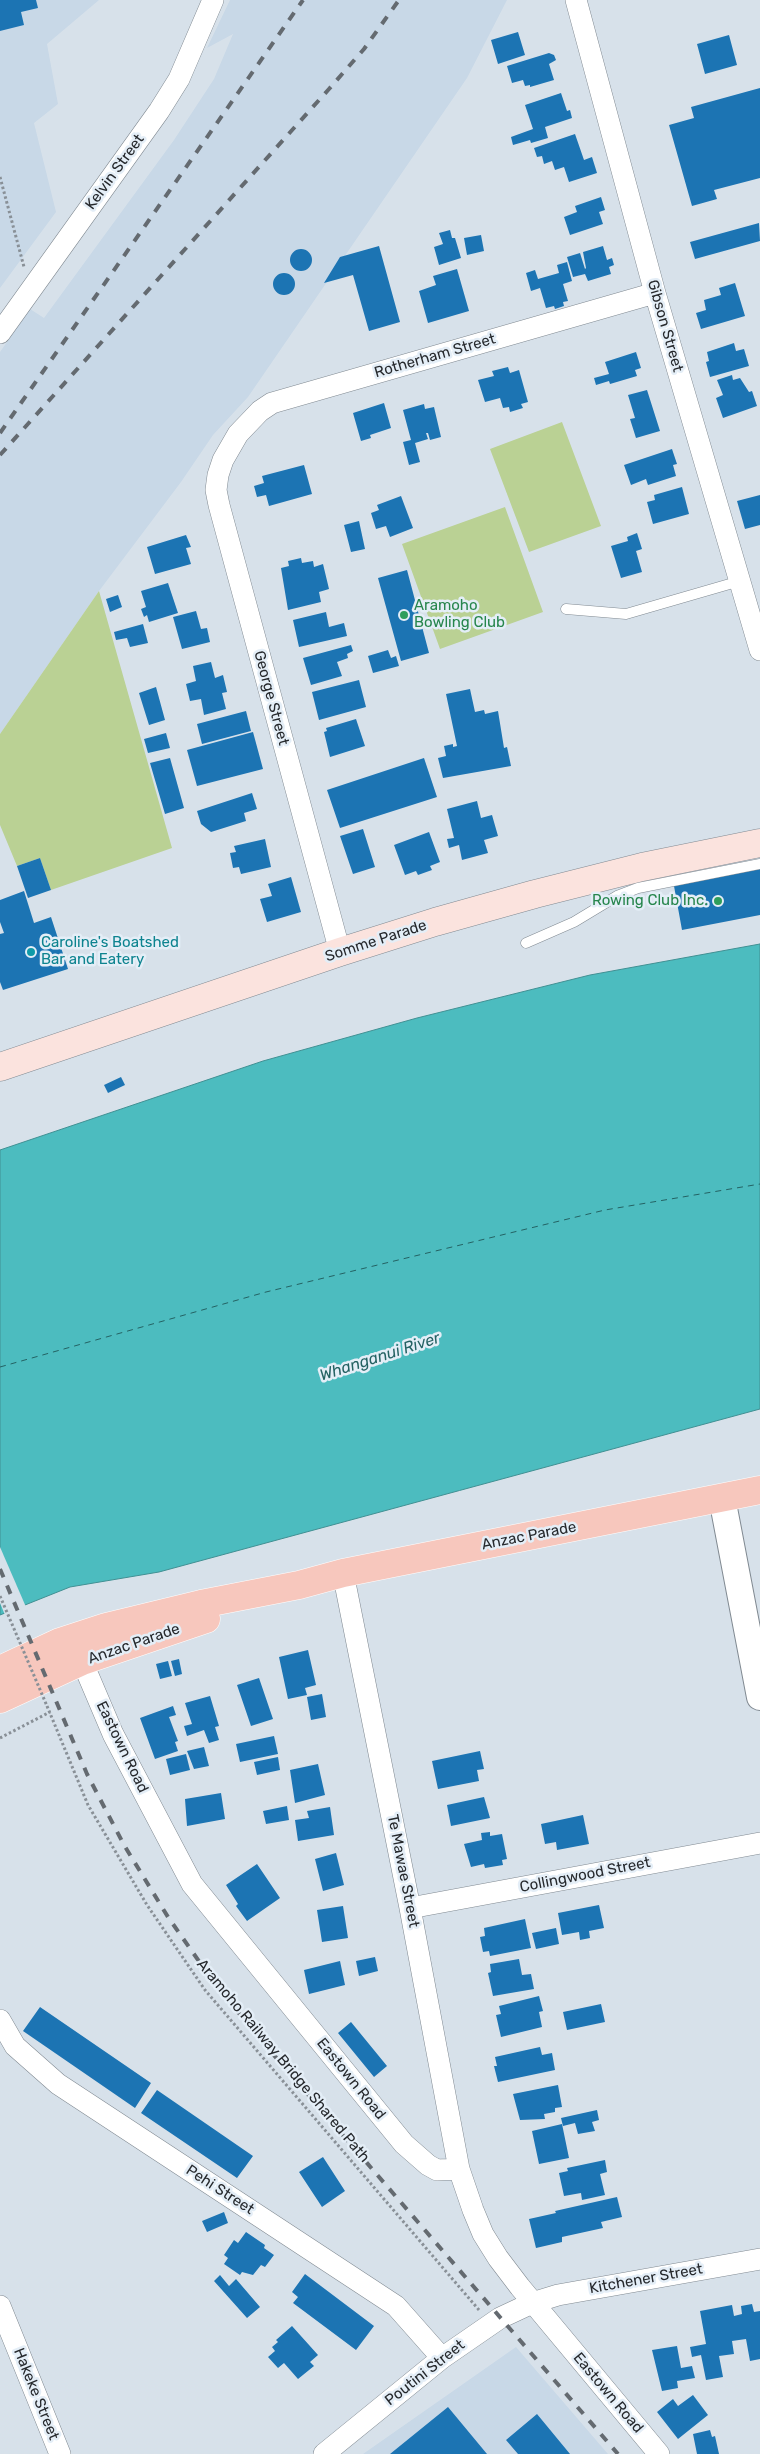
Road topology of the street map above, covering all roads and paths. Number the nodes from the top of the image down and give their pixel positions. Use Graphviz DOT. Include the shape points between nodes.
graph roads {
  1 [pos="213,0"];
  2 [pos="576,0"];
  3 [pos="0,177"];
  4 [pos="30,290"];
  5 [pos="655,293"];
  6 [pos="0,334"];
  7 [pos="231,445"];
  8 [pos="740,580"];
  9 [pos="566,609"];
  10 [pos="760,650"];
  11 [pos="760,843"];
  12 [pos="760,864"];
  13 [pos="526,943"];
  14 [pos="340,952"];
  15 [pos="0,1067"];
  16 [pos="760,1490"];
  17 [pos="722,1498"];
  18 [pos="343,1573"];
  19 [pos="299,1585"];
  20 [pos="0,1596"];
  21 [pos="82,1661"];
  22 [pos="0,1670"];
  23 [pos="760,1697"];
  24 [pos="0,1699"];
  25 [pos="50,1712"];
  26 [pos="0,1738"];
  27 [pos="760,1843"];
  28 [pos="410,1908"];
  29 [pos="0,2020"];
  30 [pos="459,2169"];
  31 [pos="760,2258"];
  32 [pos="532,2303"];
  33 [pos="0,2306"];
  34 [pos="491,2324"];
  35 [pos="442,2358"];
  36 [pos="60,2454"];
  37 [pos="324,2454"];
  38 [pos="659,2454"];
  1 -- 4 [label="street, Kelvin Street" via="179,78 159,111"];
  2 -- 5 [label="street, Gibson Street"];
  3 -- 4 [label="path"];
  4 -- 6 [label="street, Kelvin Street"];
  5 -- 7 [label="street, Rotherham Street" via="286,398 260,411"];
  5 -- 8 [label="street, Gibson Street"];
  7 -- 14 [label="street, George Street" via="218,475 219,505"];
  8 -- 9 [label="lane" via="626,614"];
  8 -- 10 [label="street, Gibson Street"];
  11 -- 14 [label="main road, Somme Parade" via="642,867 535,894"];
  12 -- 13 [label="lane" via="638,888"];
  14 -- 15 [label="main road, Somme Parade"];
  16 -- 17 [label="main road, Anzac Parade"];
  17 -- 18 [label="main road, Anzac Parade"];
  17 -- 23 [label="street"];
  18 -- 19 [label="main road, Anzac Parade"];
  18 -- 28 [label="street, Te Mawae Street"];
  19 -- 21 [label="main road, Anzac Parade"];
  19 -- 22 [label="main road, Anzac Parade" via="106,1626 60,1642"];
  20 -- 25 [label="path, Aramoho Railway Bridge Shared Path, bridge"];
  21 -- 24 [label="main road, Anzac Parade"];
  21 -- 30 [label="street, Eastown Road" via="113,1734 192,1884 404,2144 437,2170"];
  25 -- 26 [label="path"];
  25 -- 34 [label="path, Aramoho Railway Bridge Shared Path" via="88,1805 147,1905 205,1990"];
  27 -- 28 [label="street, Collingwood Street"];
  28 -- 30 [label="street, Te Mawae Street"];
  29 -- 35 [label="street, Pehi Street" via="15,2046 58,2084 396,2306"];
  30 -- 32 [label="street, Eastown Road" via="484,2234"];
  31 -- 32 [label="street, Kitchener Street" via="558,2295"];
  32 -- 34 [label="street, Poutini Street"];
  32 -- 38 [label="street, Eastown Road"];
  33 -- 36 [label="street, Hakeke Street"];
  34 -- 35 [label="street, Poutini Street"];
  35 -- 37 [label="street, Poutini Street"];
}
